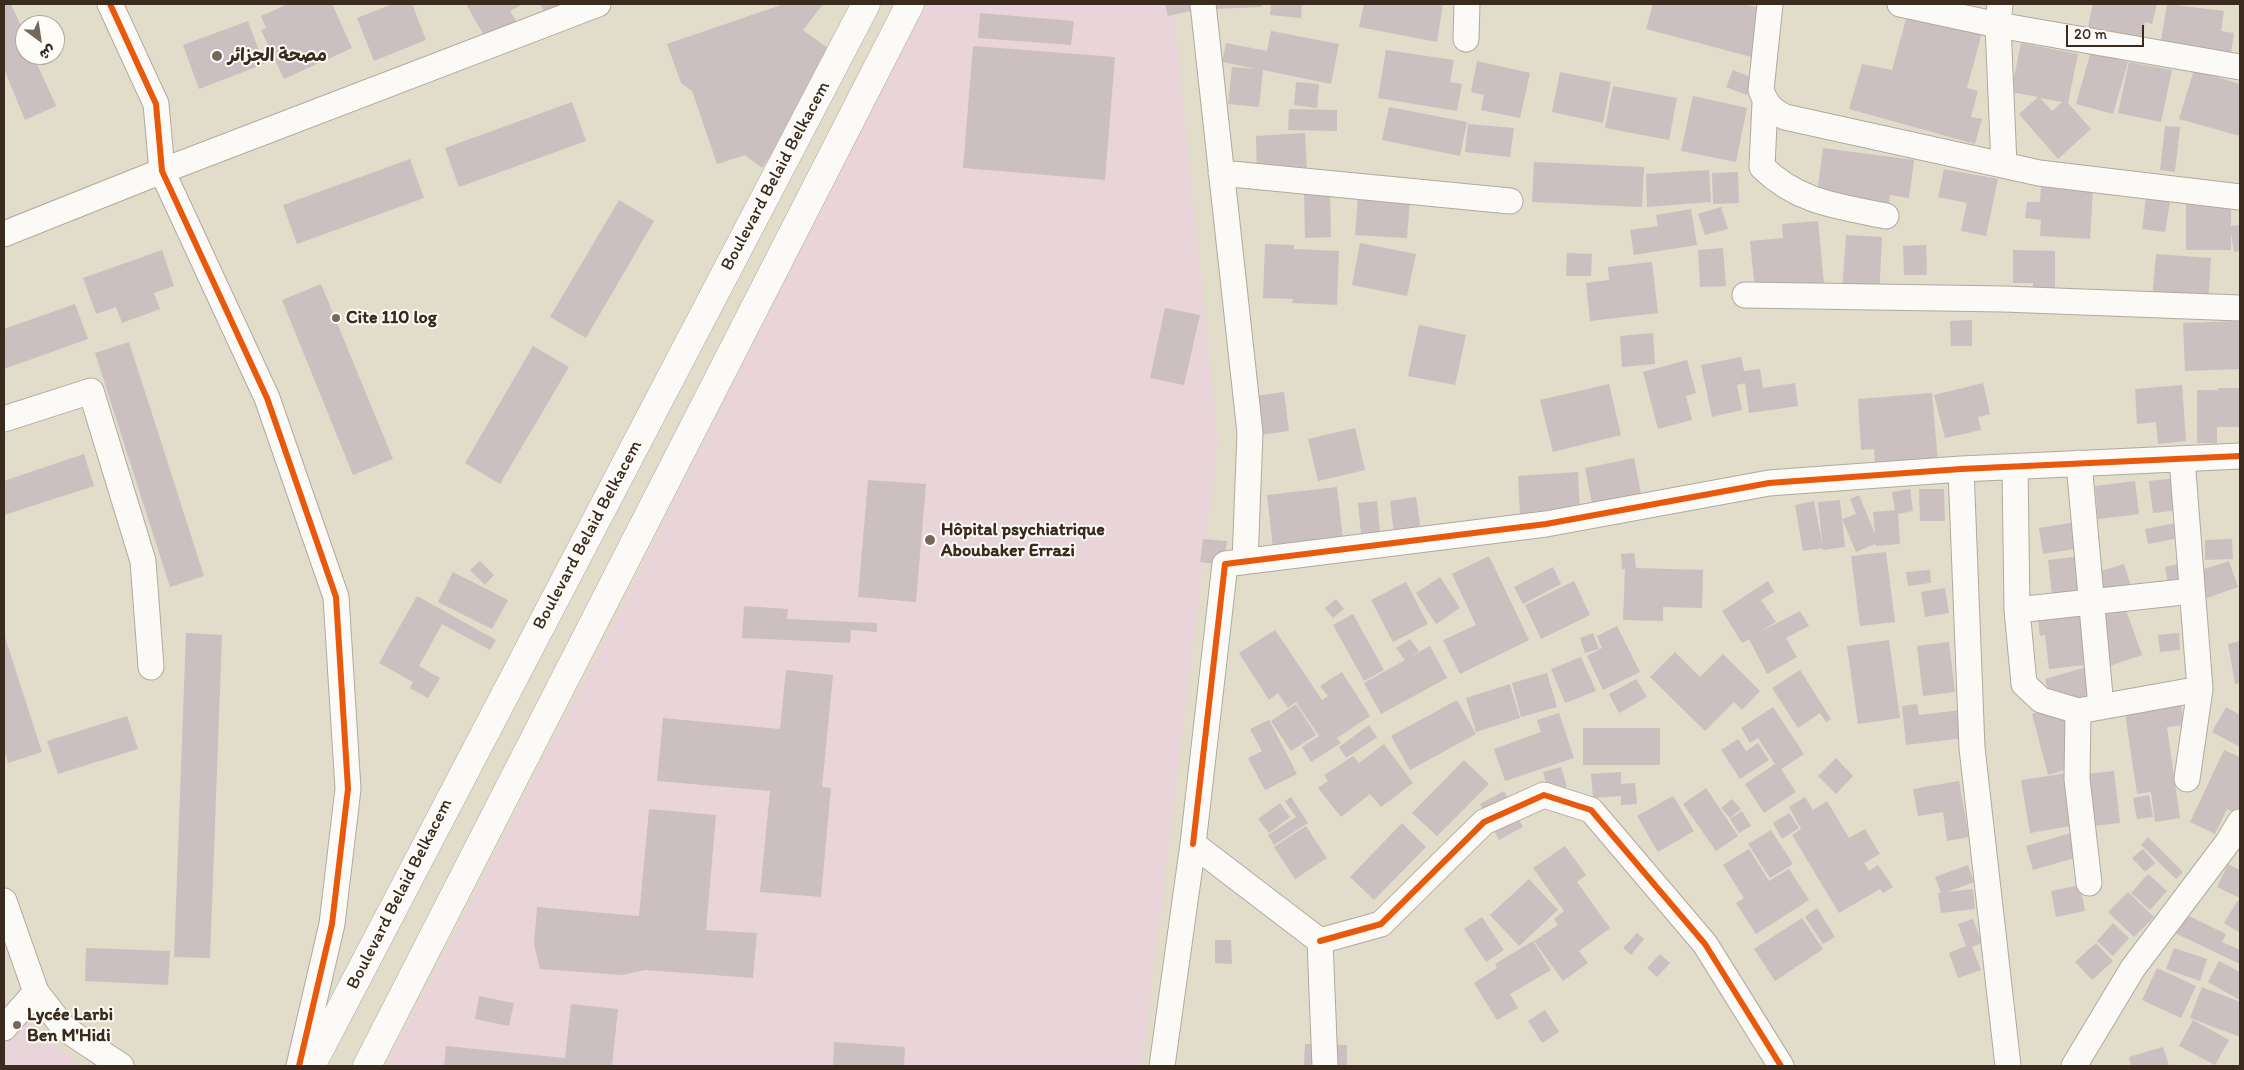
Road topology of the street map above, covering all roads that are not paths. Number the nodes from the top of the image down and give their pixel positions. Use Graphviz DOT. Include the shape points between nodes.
graph roads {
  1 [pos="110,4"];
  2 [pos="598,4"];
  3 [pos="866,4"];
  4 [pos="910,4"];
  5 [pos="1203,4"];
  6 [pos="1467,4"];
  7 [pos="1770,4"];
  8 [pos="1900,4"];
  9 [pos="1999,14"];
  10 [pos="1466,38"];
  11 [pos="2240,67"];
  12 [pos="1766,102"];
  13 [pos="2004,165"];
  14 [pos="162,171"];
  15 [pos="1221,173"];
  16 [pos="2240,197"];
  17 [pos="1510,201"];
  18 [pos="1886,216"];
  19 [pos="4,234"];
  20 [pos="1745,295"];
  21 [pos="2240,308"];
  22 [pos="4,419"];
  23 [pos="2240,456"];
  24 [pos="2182,459"];
  25 [pos="2079,463"];
  26 [pos="2015,466"];
  27 [pos="1961,469"];
  28 [pos="1245,561"];
  29 [pos="2192,591"];
  30 [pos="2091,602"];
  31 [pos="2016,610"];
  32 [pos="151,667"];
  33 [pos="2200,689"];
  34 [pos="2089,709"];
  35 [pos="2187,779"];
  36 [pos="2240,822"];
  37 [pos="1193,844"];
  38 [pos="2089,883"];
  39 [pos="4,901"];
  40 [pos="1320,941"];
  41 [pos="36,992"];
  42 [pos="4,1028"];
  43 [pos="121,1066"];
  44 [pos="299,1066"];
  45 [pos="311,1066"];
  46 [pos="367,1066"];
  47 [pos="1162,1066"];
  48 [pos="1325,1066"];
  49 [pos="1781,1066"];
  50 [pos="2008,1066"];
  51 [pos="2074,1066"];
  1 -- 14 [label="street" via="156,104"];
  2 -- 14 [label="street"];
  3 -- 45 [label="main road, Boulevard Belaid Belkacem"];
  4 -- 46 [label="main road"];
  5 -- 15 [label="street"];
  6 -- 10 [label="street"];
  7 -- 12 [label="street" via="1761,90"];
  8 -- 9 [label="street"];
  9 -- 11 [label="street"];
  9 -- 13 [label="street"];
  12 -- 13 [label="street" via="1773,111 1785,116"];
  12 -- 18 [label="street" via="1762,167 1796,193 1828,204"];
  13 -- 16 [label="street" via="2039,173"];
  14 -- 19 [label="street"];
  14 -- 44 [label="street" via="267,398 336,597 348,789 332,924"];
  15 -- 17 [label="street"];
  15 -- 28 [label="street" via="1250,433"];
  20 -- 21 [label="street" via="2004,299"];
  22 -- 32 [label="street" via="91,391 143,561"];
  23 -- 24 [label="street"];
  24 -- 25 [label="street"];
  24 -- 29 [label="street"];
  25 -- 26 [label="street"];
  25 -- 30 [label="street"];
  26 -- 27 [label="street"];
  26 -- 31 [label="street"];
  27 -- 28 [label="street" via="1769,484 1546,524"];
  27 -- 50 [label="street" via="1972,748"];
  28 -- 37 [label="street" via="1225,564"];
  29 -- 30 [label="street"];
  29 -- 33 [label="street"];
  30 -- 31 [label="street"];
  30 -- 34 [label="street"];
  31 -- 34 [label="street" via="2024,684 2041,700"];
  33 -- 34 [label="street"];
  33 -- 35 [label="street"];
  34 -- 38 [label="street" via="2077,779"];
  36 -- 51 [label="street" via="2133,968"];
  37 -- 40 [label="street"];
  37 -- 47 [label="street"];
  39 -- 41 [label="street"];
  40 -- 48 [label="street"];
  40 -- 49 [label="street" via="1381,924 1484,822 1544,795 1591,810 1705,944"];
  41 -- 42 [label="street"];
  41 -- 43 [label="street" via="64,1028"];
}
